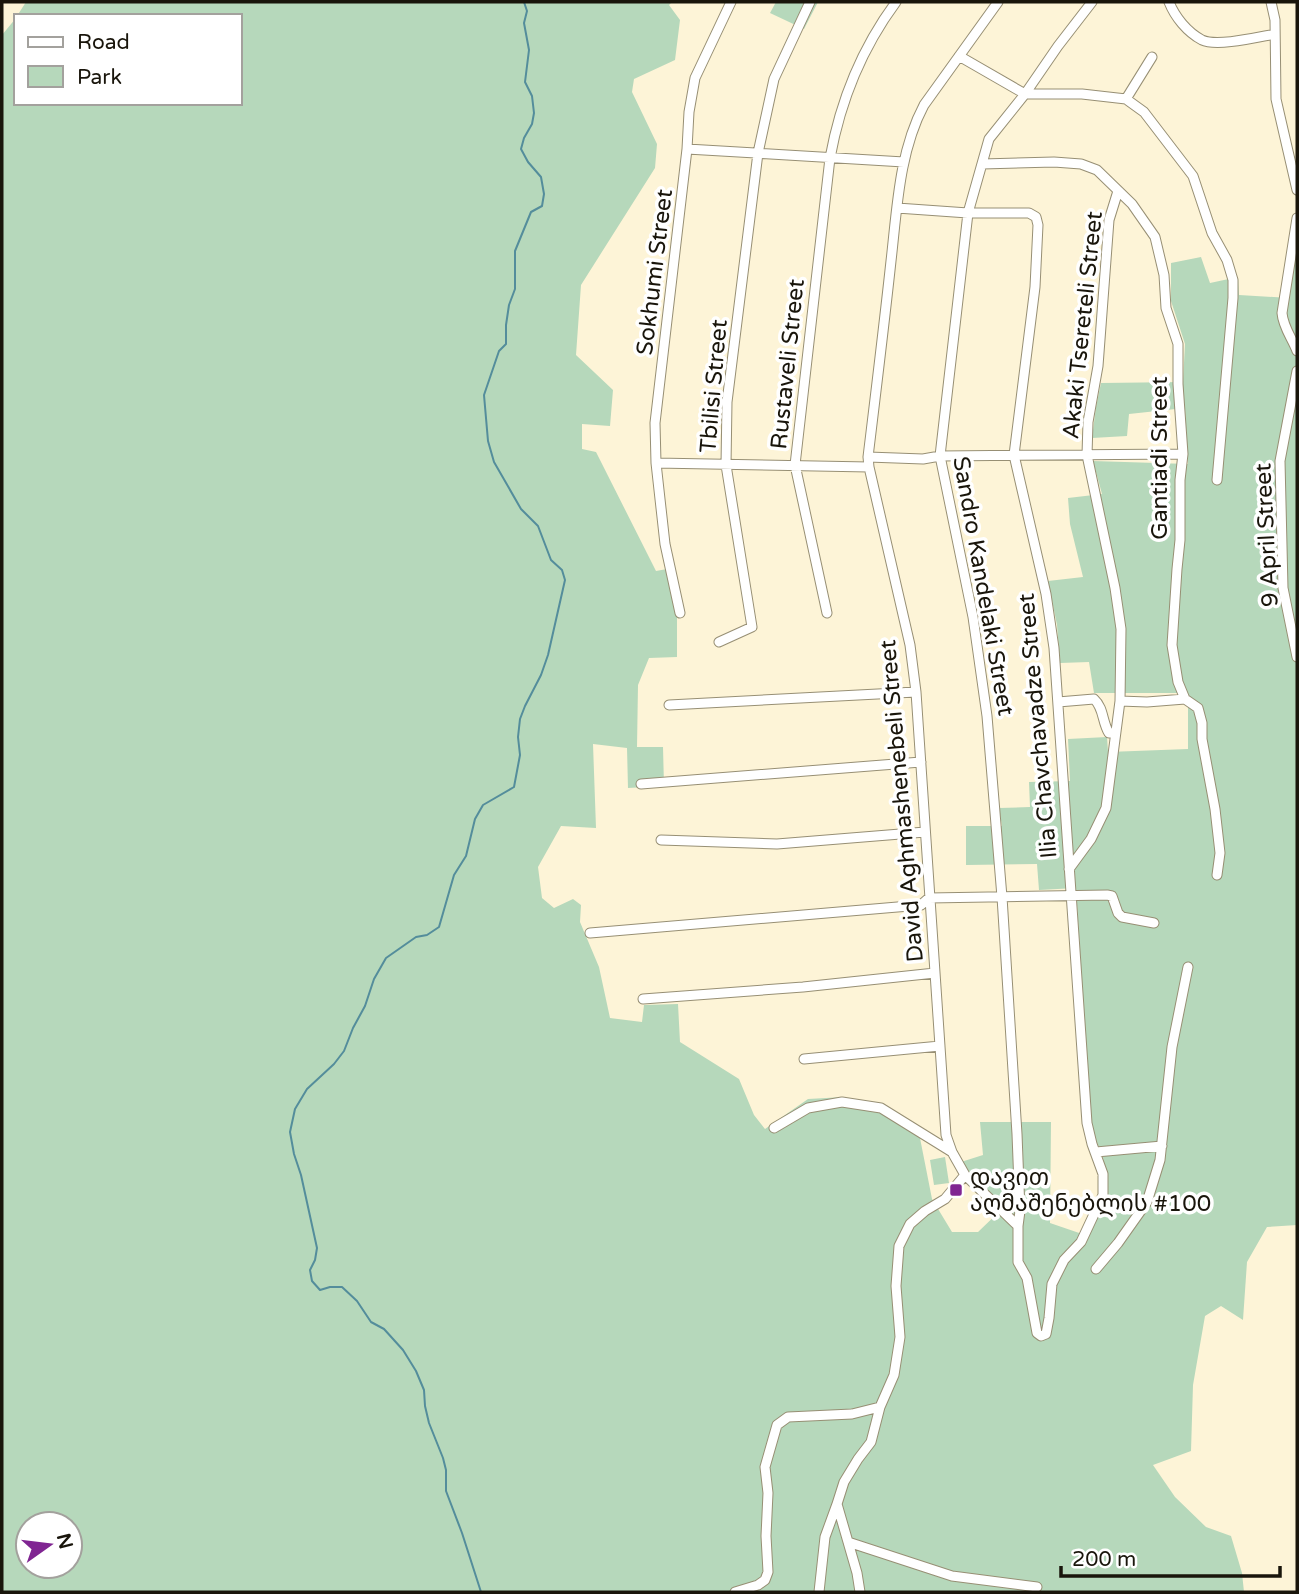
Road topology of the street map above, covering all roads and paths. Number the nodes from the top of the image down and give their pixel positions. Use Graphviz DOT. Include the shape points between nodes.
graph roads {
  1 [pos="731,2"];
  2 [pos="810,2"];
  3 [pos="896,2"];
  4 [pos="998,2"];
  5 [pos="1092,2"];
  6 [pos="1169,2"];
  7 [pos="1271,2"];
  8 [pos="1275,34"];
  9 [pos="959,57"];
  10 [pos="1152,57"];
  11 [pos="1025,94"];
  12 [pos="1126,99"];
  13 [pos="687,149"];
  14 [pos="758,153"];
  15 [pos="830,159"];
  16 [pos="904,162"];
  17 [pos="982,164"];
  18 [pos="1297,190"];
  19 [pos="1118,191"];
  20 [pos="897,208"];
  21 [pos="968,213"];
  22 [pos="1297,218"];
  23 [pos="1297,351"];
  24 [pos="1297,371"];
  25 [pos="1183,454"];
  26 [pos="1014,455"];
  27 [pos="1087,455"];
  28 [pos="940,456"];
  29 [pos="869,462"];
  30 [pos="656,463"];
  31 [pos="726,465"];
  32 [pos="796,465"];
  33 [pos="1217,480"];
  34 [pos="680,613"];
  35 [pos="827,613"];
  36 [pos="719,642"];
  37 [pos="1297,657"];
  38 [pos="916,692"];
  39 [pos="1185,699"];
  40 [pos="1120,701"];
  41 [pos="1058,702"];
  42 [pos="669,705"];
  43 [pos="1115,733"];
  44 [pos="921,762"];
  45 [pos="640,784"];
  46 [pos="925,832"];
  47 [pos="660,841"];
  48 [pos="1069,869"];
  49 [pos="1217,875"];
  50 [pos="1072,895"];
  51 [pos="1002,897"];
  52 [pos="929,898"];
  53 [pos="1153,923"];
  54 [pos="590,933"];
  55 [pos="1188,967"];
  56 [pos="935,973"];
  57 [pos="643,999"];
  58 [pos="940,1046"];
  59 [pos="804,1059"];
  60 [pos="774,1128"];
  61 [pos="1162,1146"];
  62 [pos="952,1152"];
  63 [pos="1096,1152"];
  64 [pos="965,1175"];
  65 [pos="1018,1226"];
  66 [pos="1081,1242"];
  67 [pos="1096,1269"];
  68 [pos="880,1406"];
  69 [pos="837,1504"];
  70 [pos="848,1542"];
  71 [pos="1037,1587"];
  72 [pos="735,1592"];
  73 [pos="819,1592"];
  74 [pos="860,1592"];
  1 -- 13 [label="street, Sokhumi Street" via="695,78"];
  2 -- 14 [label="street, Tbilisi Street" via="774,79"];
  3 -- 15 [label="street, Rustaveli Street" via="853,78"];
  4 -- 9 [label="street, David Aghmashenebeli Street"];
  5 -- 11 [label="street, Sandro Kandelaki Street"];
  6 -- 8 [label="street" via="1182,25 1204,41 1236,42"];
  7 -- 8 [label="street"];
  8 -- 18 [label="street" via="1276,99"];
  9 -- 11 [label="street"];
  9 -- 16 [label="street, David Aghmashenebeli Street" via="915,122"];
  10 -- 12 [label="street"];
  11 -- 12 [label="street"];
  11 -- 17 [label="street, Sandro Kandelaki Street" via="989,139"];
  12 -- 33 [label="street" via="1144,111 1193,176 1233,280"];
  13 -- 14 [label="street"];
  13 -- 30 [label="street, Sokhumi Street" via="655,423"];
  14 -- 15 [label="street"];
  14 -- 31 [label="street, Tbilisi Street" via="727,402"];
  15 -- 16 [label="street"];
  15 -- 32 [label="street, Rustaveli Street"];
  16 -- 20 [label="street, David Aghmashenebeli Street"];
  17 -- 19 [label="street, Gantiadi Street" via="1081,164 1097,170"];
  17 -- 21 [label="street, Sandro Kandelaki Street"];
  19 -- 25 [label="street, Gantiadi Street" via="1154,237 1164,275 1166,308 1178,344"];
  19 -- 27 [label="street, Akaki Tsereteli Street" via="1110,220"];
  20 -- 21 [label="street, Ilia Chavchavadze Street"];
  20 -- 29 [label="street, David Aghmashenebeli Street"];
  21 -- 26 [label="street, Ilia Chavchavadze Street" via="1029,213 1038,225"];
  21 -- 28 [label="street, Sandro Kandelaki Street"];
  22 -- 23 [label="street" via="1282,313"];
  24 -- 37 [label="street, 9 April Street" via="1280,461 1283,588"];
  25 -- 27 [label="street"];
  25 -- 39 [label="street, Gantiadi Street" via="1172,645"];
  26 -- 27 [label="street"];
  26 -- 28 [label="street"];
  26 -- 41 [label="street, Ilia Chavchavadze Street" via="1046,594"];
  27 -- 40 [label="street, Akaki Tsereteli Street" via="1121,629"];
  28 -- 29 [label="street"];
  28 -- 51 [label="street, Sandro Kandelaki Street" via="984,691"];
  29 -- 32 [label="street"];
  29 -- 38 [label="street, David Aghmashenebeli Street" via="911,645"];
  30 -- 31 [label="street"];
  30 -- 34 [label="street, Sokhumi Street" via="665,544"];
  31 -- 32 [label="street"];
  31 -- 36 [label="street, Tbilisi Street" via="752,627"];
  32 -- 35 [label="street, Rustaveli Street"];
  38 -- 42 [label="street"];
  38 -- 44 [label="street, David Aghmashenebeli Street"];
  39 -- 40 [label="street"];
  39 -- 49 [label="street, Gantiadi Street" via="1198,708 1202,723 1220,853"];
  40 -- 43 [label="street, Akaki Tsereteli Street"];
  41 -- 43 [label="street" via="1094,699 1109,733"];
  41 -- 48 [label="street, Ilia Chavchavadze Street"];
  43 -- 48 [label="street, Akaki Tsereteli Street" via="1106,808"];
  44 -- 45 [label="street"];
  44 -- 46 [label="street, David Aghmashenebeli Street"];
  46 -- 47 [label="street" via="777,844"];
  46 -- 52 [label="street, David Aghmashenebeli Street"];
  48 -- 50 [label="street, Ilia Chavchavadze Street"];
  50 -- 51 [label="street"];
  50 -- 53 [label="street" via="1112,896 1122,917"];
  50 -- 63 [label="street, Ilia Chavchavadze Street" via="1087,1123"];
  51 -- 52 [label="street"];
  51 -- 65 [label="street, Sandro Kandelaki Street"];
  52 -- 54 [label="street" via="921,905"];
  52 -- 56 [label="street, David Aghmashenebeli Street"];
  55 -- 61 [label="street" via="1172,1047"];
  56 -- 57 [label="street"];
  56 -- 58 [label="street, David Aghmashenebeli Street"];
  58 -- 59 [label="street"];
  58 -- 62 [label="street, David Aghmashenebeli Street" via="946,1135"];
  60 -- 62 [label="street" via="808,1108 842,1101 881,1108"];
  61 -- 63 [label="street"];
  61 -- 67 [label="street" via="1147,1202"];
  62 -- 64 [label="street, David Aghmashenebeli Street"];
  63 -- 66 [label="street, Ilia Chavchavadze Street" via="1103,1195"];
  64 -- 65 [label="street, David Aghmashenebeli Street"];
  64 -- 68 [label="street" via="946,1199 910,1224 899,1246 900,1337 894,1375"];
  65 -- 66 [label="street, Sandro Kandelaki Street" via="1018,1262 1027,1279 1041,1336 1048,1326 1052,1284 1063,1260"];
  68 -- 69 [label="street" via="871,1442 844,1482"];
  68 -- 72 [label="street" via="852,1414 788,1417 776,1425 765,1467 768,1573 758,1585"];
  69 -- 70 [label="street"];
  69 -- 73 [label="street" via="825,1537"];
  70 -- 71 [label="street" via="952,1576"];
  70 -- 74 [label="street"];
}
